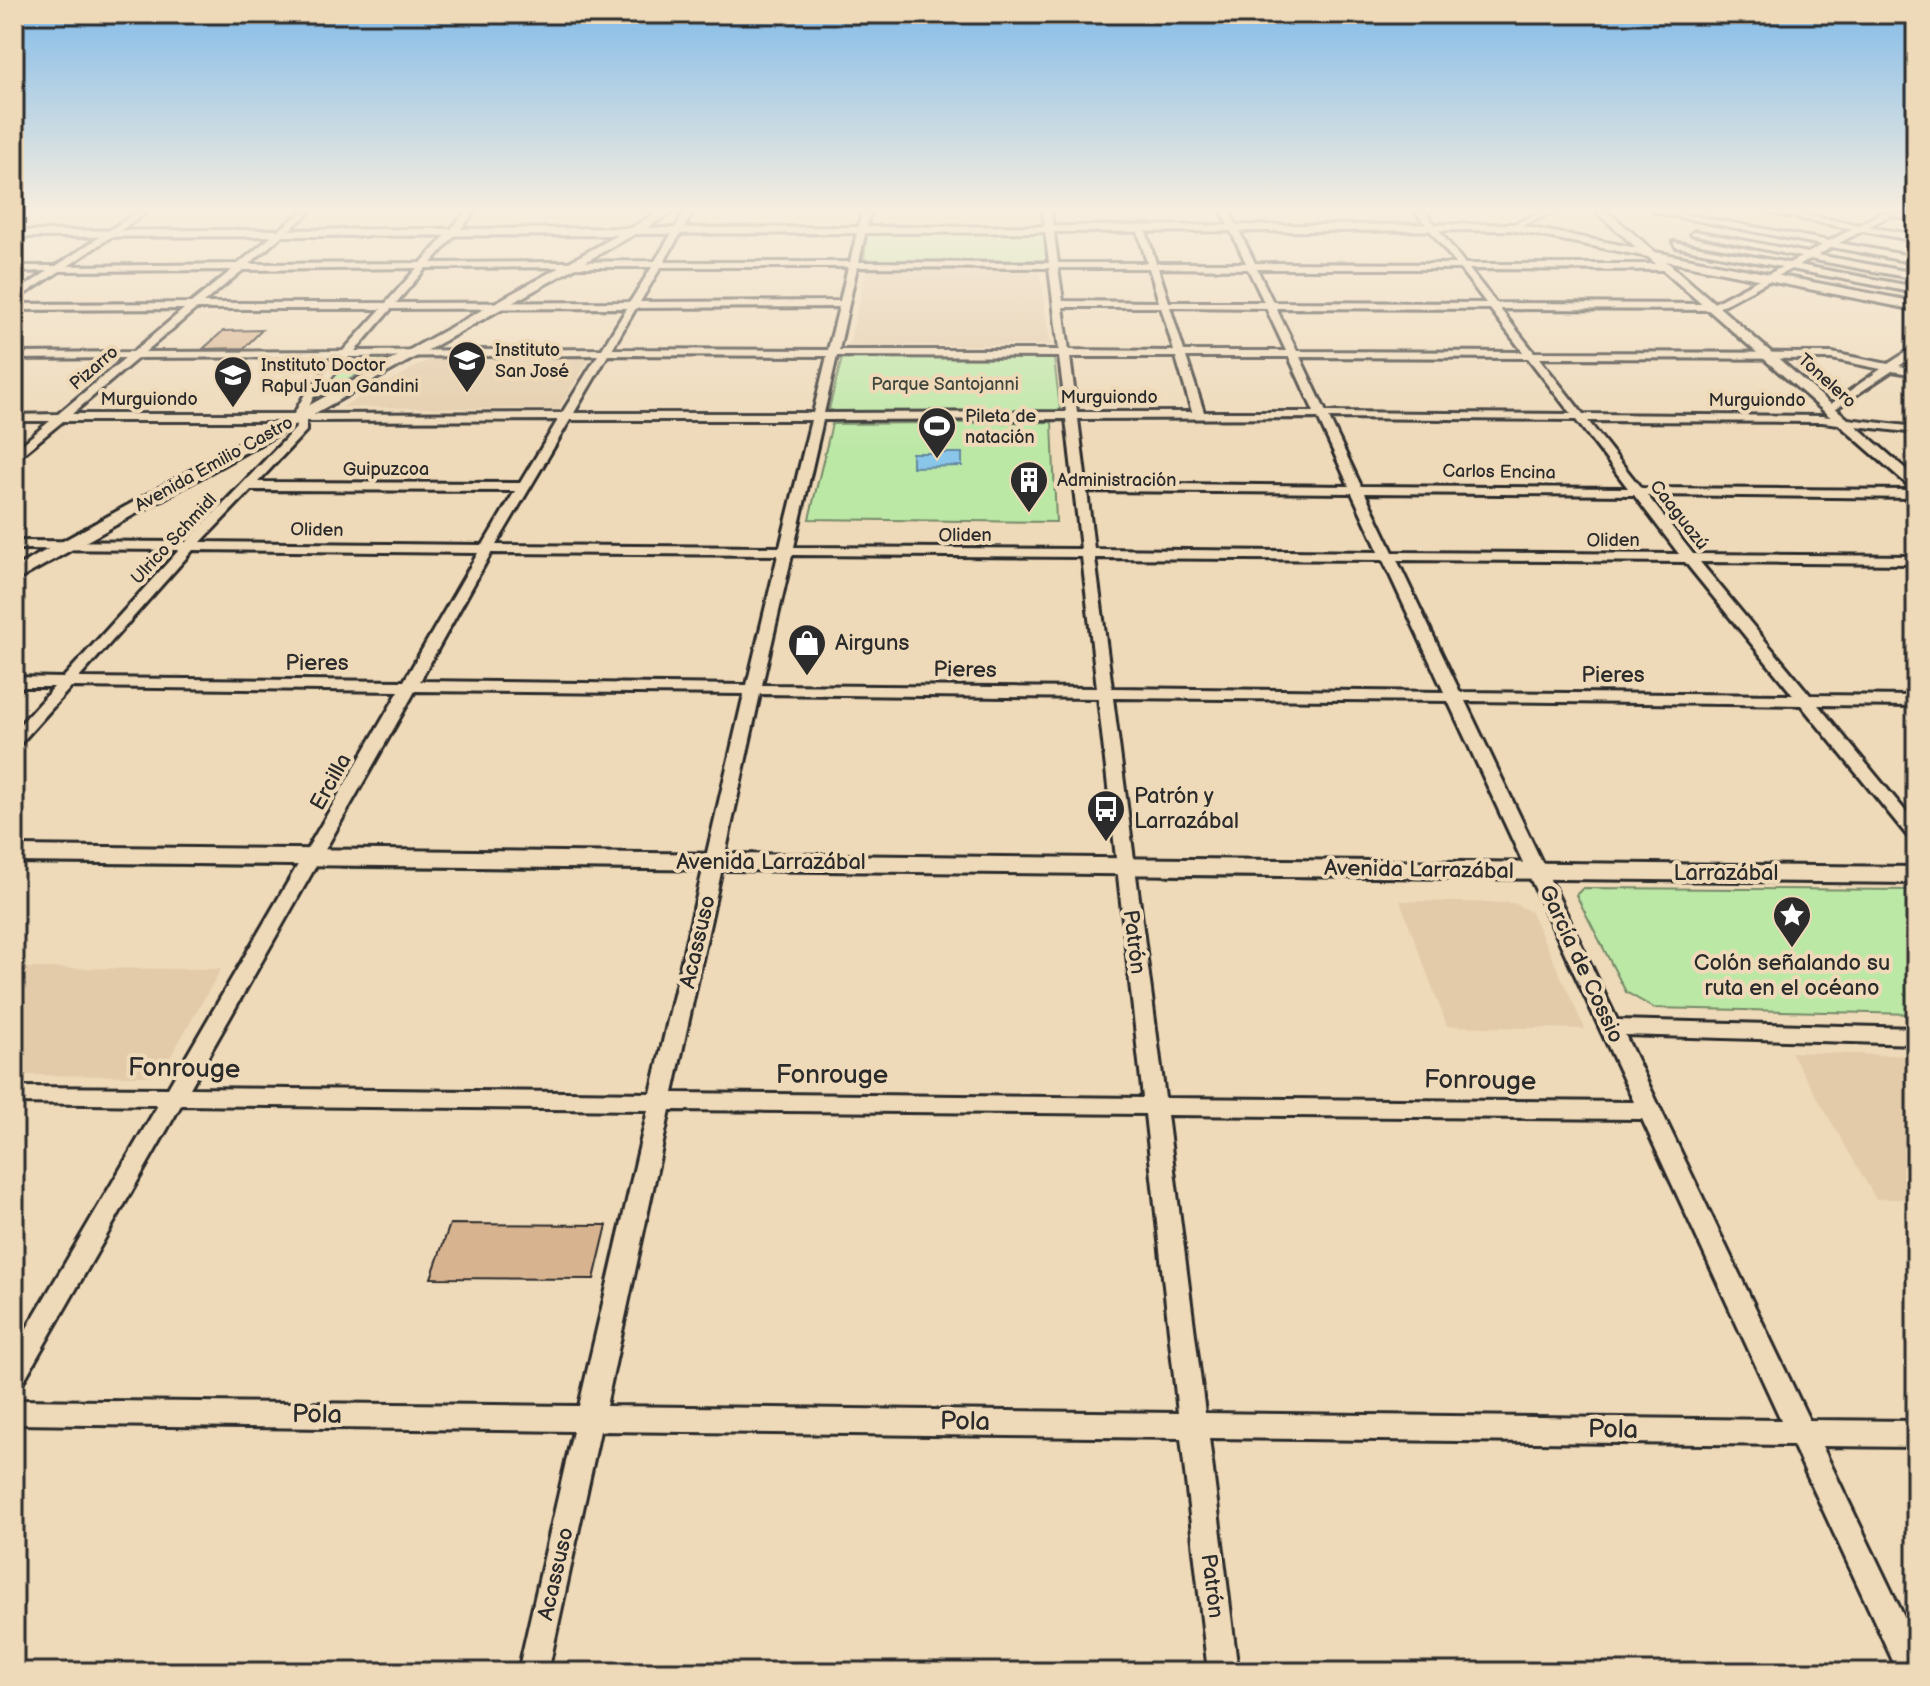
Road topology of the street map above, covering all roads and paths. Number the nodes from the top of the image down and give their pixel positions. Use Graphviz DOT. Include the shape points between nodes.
graph roads {
  1 [pos="212,291"];
  2 [pos="405,291"];
  3 [pos="528,291"];
  4 [pos="641,291"];
  5 [pos="848,291"];
  6 [pos="1056,291"];
  7 [pos="1161,291"];
  8 [pos="1263,291"];
  9 [pos="1483,291"];
  10 [pos="1696,291"];
  11 [pos="1747,291"];
  12 [pos="1837,291"];
  13 [pos="506,303"];
  14 [pos="634,303"];
  15 [pos="393,304"];
  16 [pos="844,304"];
  17 [pos="1057,304"];
  18 [pos="1166,304"];
  19 [pos="1269,304"];
  20 [pos="195,305"];
  21 [pos="1494,305"];
  22 [pos="1916,306"];
  23 [pos="14,307"];
  24 [pos="1714,307"];
  25 [pos="1916,349"];
  26 [pos="415,352"];
  27 [pos="605,352"];
  28 [pos="833,352"];
  29 [pos="1065,352"];
  30 [pos="1180,352"];
  31 [pos="1292,352"];
  32 [pos="347,353"];
  33 [pos="1533,354"];
  34 [pos="134,355"];
  35 [pos="1768,355"];
  36 [pos="14,356"];
  37 [pos="1892,367"];
  38 [pos="1916,372"];
  39 [pos="309,396"];
  40 [pos="333,397"];
  41 [pos="820,415"];
  42 [pos="1073,415"];
  43 [pos="1199,415"];
  44 [pos="1322,415"];
  45 [pos="1834,415"];
  46 [pos="298,416"];
  47 [pos="567,416"];
  48 [pos="14,418"];
  49 [pos="61,418"];
  50 [pos="1581,418"];
  51 [pos="1916,430"];
  52 [pos="14,457"];
  53 [pos="248,486"];
  54 [pos="523,487"];
  55 [pos="1082,487"];
  56 [pos="1916,487"];
  57 [pos="1356,489"];
  58 [pos="1638,491"];
  59 [pos="1916,494"];
  60 [pos="14,545"];
  61 [pos="68,546"];
  62 [pos="189,547"];
  63 [pos="486,550"];
  64 [pos="785,551"];
  65 [pos="1089,554"];
  66 [pos="1388,556"];
  67 [pos="1689,558"];
  68 [pos="1916,560"];
  69 [pos="14,576"];
  70 [pos="14,682"];
  71 [pos="68,683"];
  72 [pos="410,685"];
  73 [pos="755,690"];
  74 [pos="1104,693"];
  75 [pos="1454,695"];
  76 [pos="1807,698"];
  77 [pos="1916,701"];
  78 [pos="14,741"];
  79 [pos="1916,835"];
  80 [pos="14,854"];
  81 [pos="309,865"];
  82 [pos="14,869"];
  83 [pos="715,869"];
  84 [pos="1537,872"];
  85 [pos="1126,874"];
  86 [pos="1916,875"];
  87 [pos="1611,1027"];
  88 [pos="1916,1036"];
  89 [pos="14,1095"];
  90 [pos="175,1097"];
  91 [pos="662,1102"];
  92 [pos="1154,1104"];
  93 [pos="1650,1111"];
  94 [pos="14,1374"];
  95 [pos="14,1412"];
  96 [pos="592,1418"];
  97 [pos="1192,1424"];
  98 [pos="1802,1433"];
  99 [pos="1916,1434"];
  100 [pos="533,1672"];
  101 [pos="1223,1672"];
  102 [pos="1914,1672"];
  1 -- 20 [label="street, Pizarro"];
  2 -- 15 [label="street, Ulrico Schmidl"];
  3 -- 13 [label="street, Avenida Emilio Castro"];
  4 -- 14 [label="street, Ercilla"];
  5 -- 16 [label="street, Acassuso"];
  6 -- 17 [label="street, Patrón"];
  7 -- 18 [label="street"];
  8 -- 19 [label="street, García de Cossio"];
  9 -- 21 [label="street, Caaguazú"];
  10 -- 24 [label="street, Tonelero"];
  11 -- 24 [label="street"];
  12 -- 22 [label="street"];
  13 -- 14 [label="street"];
  13 -- 15 [label="street"];
  13 -- 26 [label="street, Avenida Emilio Castro"];
  14 -- 16 [label="street"];
  14 -- 27 [label="street, Ercilla"];
  15 -- 20 [label="street"];
  15 -- 32 [label="street, Ulrico Schmidl"];
  16 -- 28 [label="street, Acassuso"];
  17 -- 18 [label="street"];
  17 -- 29 [label="street, Patrón"];
  18 -- 19 [label="street"];
  18 -- 30 [label="street"];
  19 -- 21 [label="street"];
  19 -- 31 [label="street, García de Cossio"];
  20 -- 23 [label="street"];
  20 -- 34 [label="street, Pizarro"];
  21 -- 24 [label="street"];
  21 -- 33 [label="street, Caaguazú"];
  24 -- 35 [label="street, Tonelero"];
  25 -- 37 [label="street"];
  26 -- 27 [label="street"];
  26 -- 32 [label="street"];
  26 -- 40 [label="street, Avenida Emilio Castro"];
  27 -- 28 [label="street"];
  27 -- 47 [label="street, Ercilla"];
  28 -- 29 [label="street"];
  28 -- 41 [label="street, Acassuso"];
  29 -- 30 [label="street"];
  29 -- 42 [label="street, Patrón"];
  30 -- 31 [label="street"];
  30 -- 43 [label="street"];
  31 -- 33 [label="street"];
  31 -- 44 [label="street, García de Cossio"];
  32 -- 34 [label="street"];
  32 -- 39 [label="street, Ulrico Schmidl"];
  33 -- 35 [label="street"];
  33 -- 50 [label="street, Caaguazú"];
  34 -- 36 [label="street"];
  34 -- 49 [label="street, Pizarro"];
  35 -- 37 [label="street" via="1845,357"];
  35 -- 45 [label="street, Tonelero"];
  37 -- 38 [label="street"];
  37 -- 45 [label="street"];
  39 -- 40 [label="street"];
  39 -- 46 [label="street, Ulrico Schmidl"];
  40 -- 46 [label="street, Avenida Emilio Castro"];
  41 -- 42 [label="street, Murguiondo"];
  41 -- 47 [label="street, Murguiondo"];
  41 -- 64 [label="street, Acassuso"];
  42 -- 43 [label="street, Murguiondo"];
  42 -- 55 [label="street, Patrón"];
  43 -- 44 [label="street, Murguiondo"];
  44 -- 50 [label="street, Murguiondo"];
  44 -- 57 [label="street, García de Cossio"];
  45 -- 50 [label="street, Murguiondo"];
  45 -- 51 [label="street, Murguiondo"];
  45 -- 56 [label="street, Tonelero"];
  46 -- 47 [label="street, Murguiondo"];
  46 -- 49 [label="street, Murguiondo"];
  46 -- 53 [label="street, Ulrico Schmidl" via="302,429"];
  46 -- 61 [label="street, Avenida Emilio Castro"];
  47 -- 54 [label="street, Ercilla"];
  48 -- 49 [label="street, Murguiondo"];
  49 -- 52 [label="street, Pizarro"];
  50 -- 58 [label="street, Caaguazú"];
  53 -- 54 [label="street, Guipuzcoa"];
  53 -- 62 [label="street, Ulrico Schmidl"];
  54 -- 63 [label="street, Ercilla"];
  55 -- 57 [label="street, Carlos Encina"];
  55 -- 65 [label="street, Patrón"];
  57 -- 58 [label="street, Carlos Encina"];
  57 -- 66 [label="street, García de Cossio"];
  58 -- 59 [label="street, Carlos Encina"];
  58 -- 67 [label="street, Caaguazú"];
  60 -- 61 [label="street, Oliden"];
  61 -- 62 [label="street, Oliden"];
  61 -- 69 [label="street, Avenida Emilio Castro"];
  62 -- 63 [label="street, Oliden"];
  62 -- 71 [label="street, Ulrico Schmidl"];
  63 -- 64 [label="street, Oliden"];
  63 -- 72 [label="street, Ercilla"];
  64 -- 65 [label="street, Oliden"];
  64 -- 73 [label="street, Acassuso"];
  65 -- 66 [label="street, Oliden"];
  65 -- 74 [label="street, Patrón"];
  66 -- 67 [label="street, Oliden"];
  66 -- 75 [label="street, García de Cossio"];
  67 -- 68 [label="street, Oliden"];
  67 -- 76 [label="street, Caaguazú"];
  70 -- 71 [label="street, Pieres"];
  71 -- 72 [label="street, Pieres"];
  71 -- 78 [label="street, Ulrico Schmidl"];
  72 -- 73 [label="street, Pieres"];
  72 -- 81 [label="street, Ercilla"];
  73 -- 74 [label="street, Pieres"];
  73 -- 83 [label="street, Acassuso"];
  74 -- 75 [label="street, Pieres"];
  74 -- 85 [label="street, Patrón"];
  75 -- 76 [label="street, Pieres"];
  75 -- 84 [label="street, García de Cossio"];
  76 -- 77 [label="street, Pieres"];
  76 -- 79 [label="street, Caaguazú"];
  80 -- 81 [label="street, Avenida Larrazábal"];
  81 -- 82 [label="street, Avenida Larrazábal"];
  81 -- 83 [label="street, Avenida Larrazábal"];
  81 -- 90 [label="street, Ercilla"];
  83 -- 85 [label="street, Avenida Larrazábal"];
  83 -- 91 [label="street, Acassuso"];
  84 -- 85 [label="street, Avenida Larrazábal" via="1513,886"];
  84 -- 86 [label="street, Larrazábal"];
  84 -- 87 [label="street, García de Cossio"];
  85 -- 92 [label="street, Patrón"];
  87 -- 88 [label="street"];
  87 -- 93 [label="street, García de Cossio"];
  89 -- 90 [label="street, Fonrouge"];
  90 -- 91 [label="street, Fonrouge"];
  90 -- 94 [label="street, Ercilla"];
  91 -- 92 [label="street, Fonrouge"];
  91 -- 96 [label="street, Acassuso"];
  92 -- 93 [label="street, Fonrouge"];
  92 -- 97 [label="street, Patrón"];
  93 -- 98 [label="street, García de Cossio"];
  95 -- 96 [label="street, Pola"];
  96 -- 97 [label="street, Pola"];
  96 -- 100 [label="street, Acassuso"];
  97 -- 98 [label="street, Pola"];
  97 -- 101 [label="street, Patrón"];
  98 -- 99 [label="street, Pola"];
  98 -- 102 [label="street, García de Cossio"];
}
